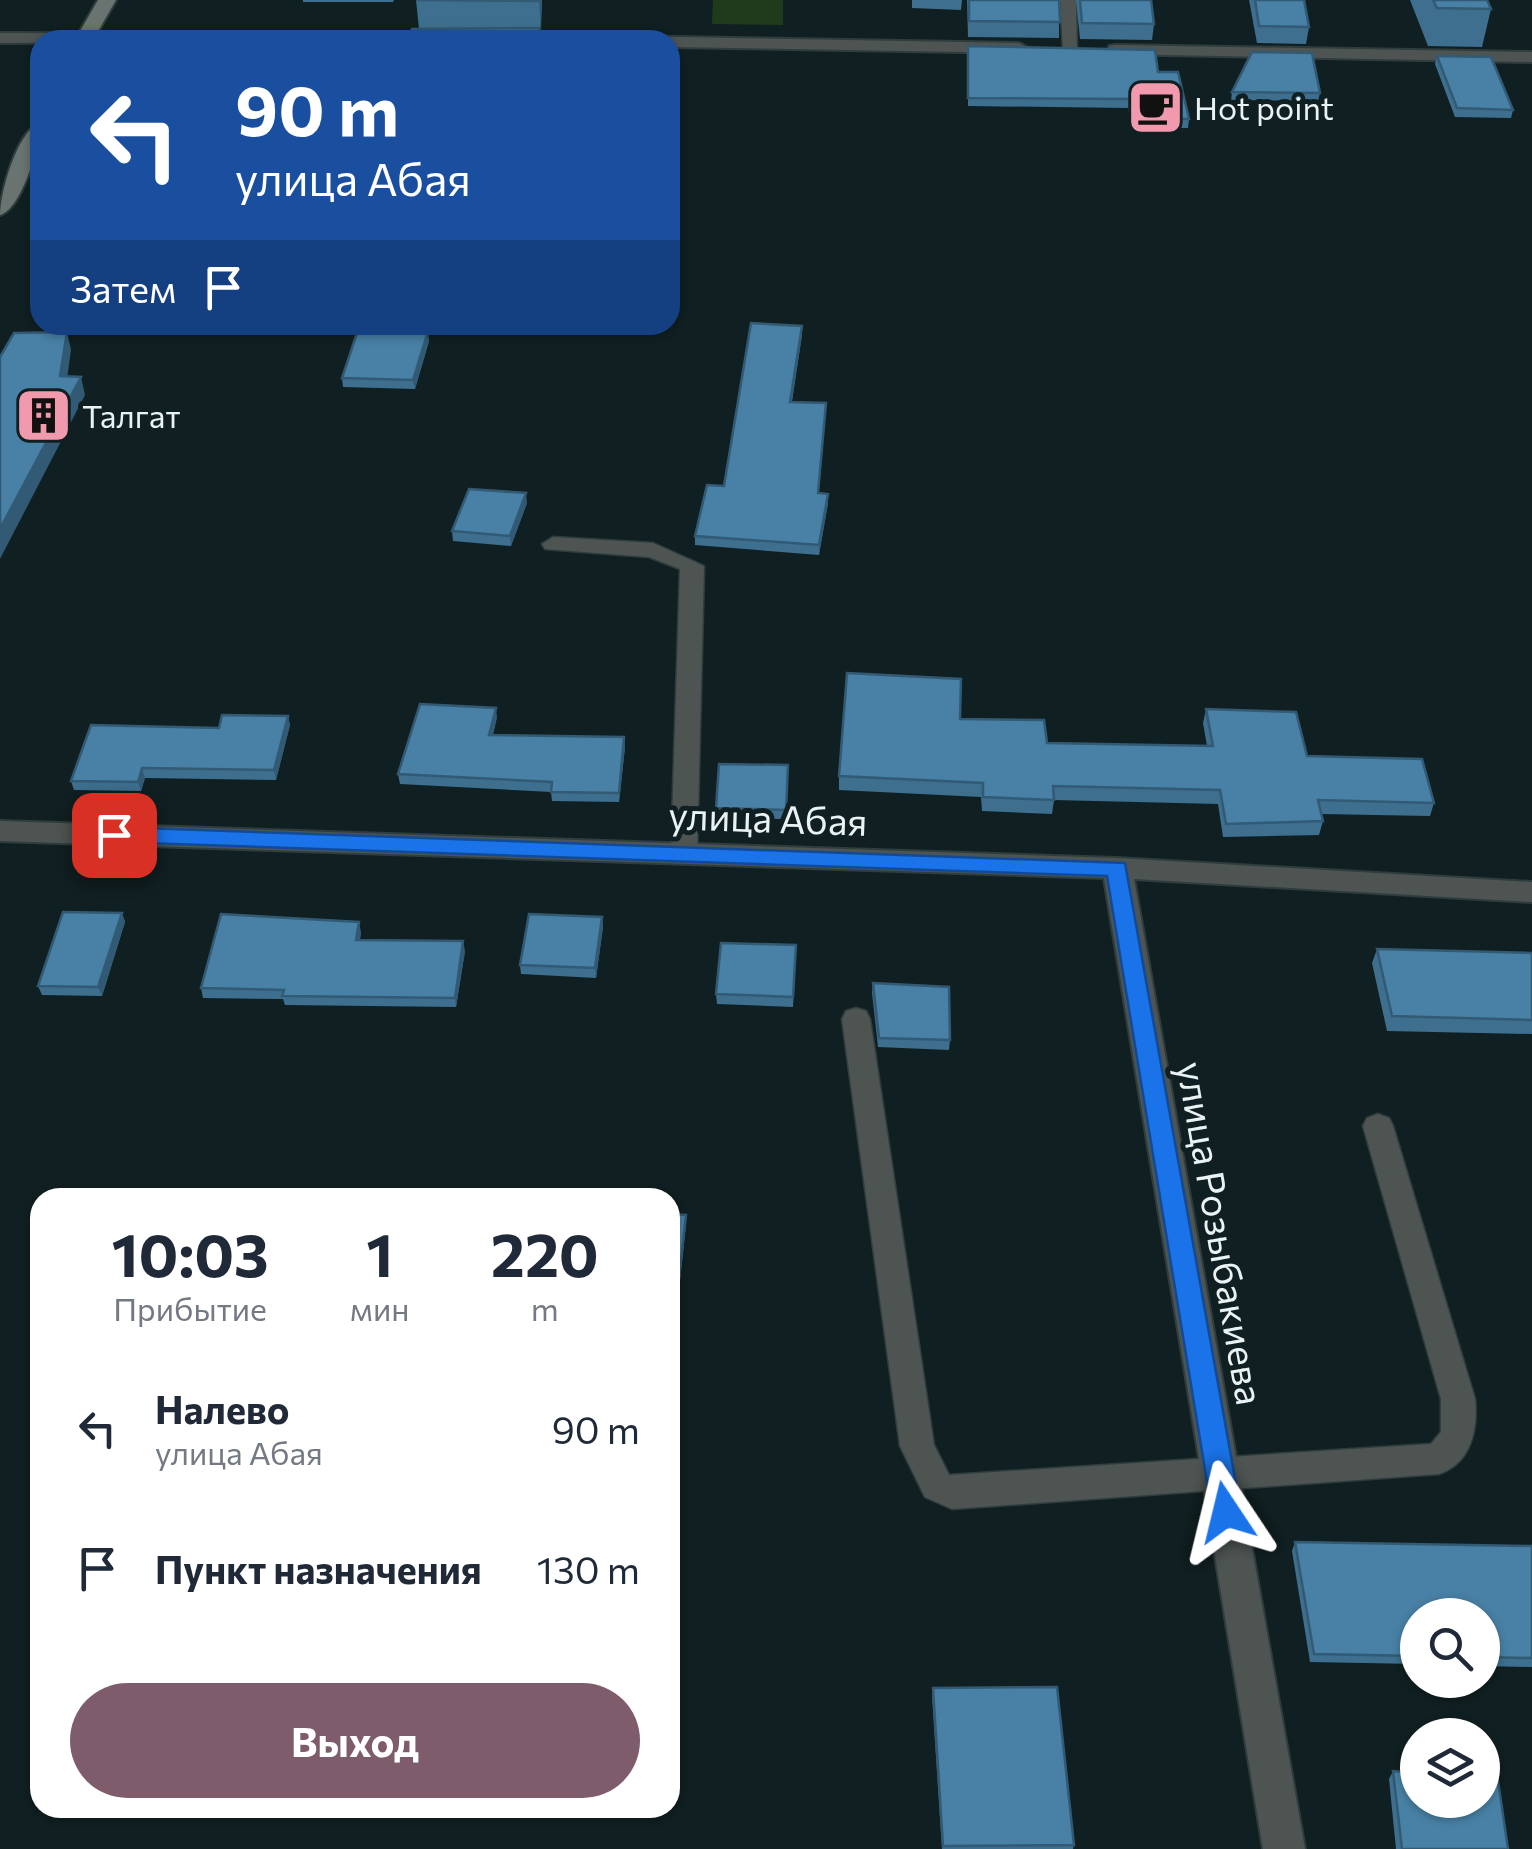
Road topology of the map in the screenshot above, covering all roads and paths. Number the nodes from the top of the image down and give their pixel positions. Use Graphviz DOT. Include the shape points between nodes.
graph roads {
  1 [pos="107,0"];
  2 [pos="1068,0"];
  3 [pos="90,30"];
  4 [pos="0,38"];
  5 [pos="30,39"];
  6 [pos="680,39"];
  7 [pos="1052,48"];
  8 [pos="1532,57"];
  9 [pos="30,149"];
  10 [pos="0,209"];
  11 [pos="553,544"];
  12 [pos="0,831"];
  13 [pos="684,854"];
  14 [pos="1117,868"];
  15 [pos="1532,892"];
  16 [pos="856,1019"];
  17 [pos="1378,1126"];
  18 [pos="1220,1475"];
  19 [pos="1284,1849"];
  1 -- 3 [label="street"];
  2 -- 7 [label="lane"];
  4 -- 5 [label="street"];
  6 -- 7 [label="street"];
  7 -- 8 [label="street"];
  9 -- 10 [label="street"];
  11 -- 13 [label="lane" via="654,550 692,566"];
  12 -- 13 [label="street, улица Абая"];
  13 -- 14 [label="street, улица Абая"];
  14 -- 15 [label="street, улица Абая"];
  14 -- 18 [label="street, улица Розыбакиева"];
  16 -- 18 [label="lane" via="917,1446 937,1486 952,1493"];
  17 -- 18 [label="lane" via="1458,1398 1461,1428 1453,1447 1439,1459"];
  18 -- 19 [label="street, улица Розыбакиева"];
}
